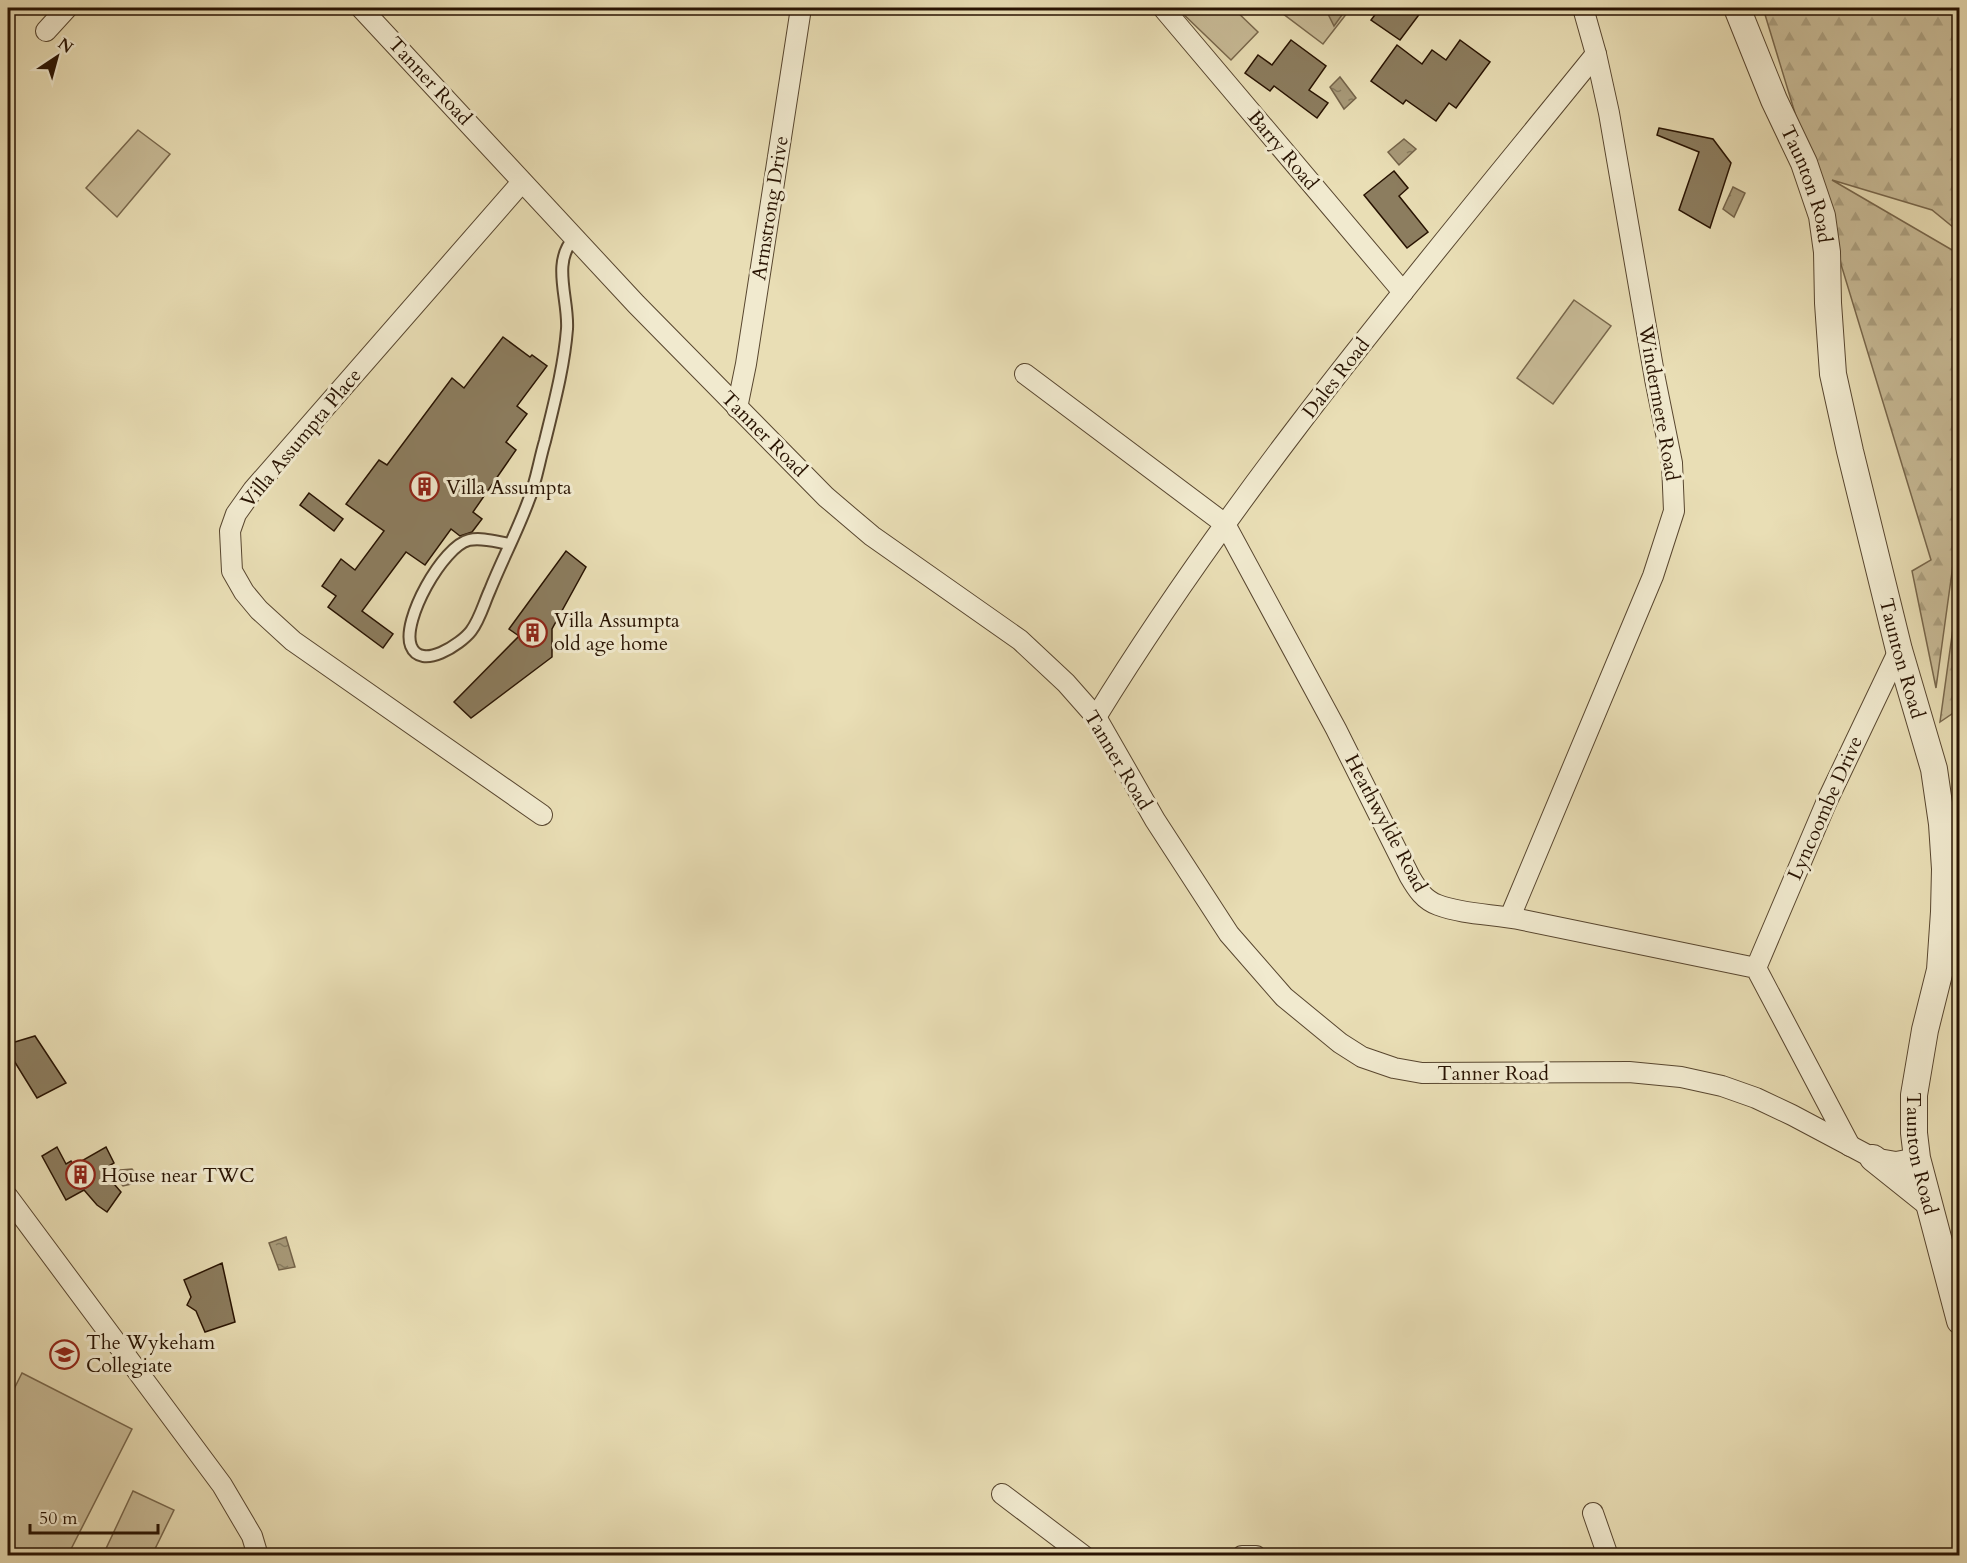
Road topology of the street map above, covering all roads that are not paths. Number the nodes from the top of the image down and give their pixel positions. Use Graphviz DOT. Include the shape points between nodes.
graph roads {
  1 [pos="67,8"];
  2 [pos="361,8"];
  3 [pos="801,8"];
  4 [pos="1163,8"];
  5 [pos="1583,8"];
  6 [pos="1737,8"];
  7 [pos="381,16"];
  8 [pos="46,31"];
  9 [pos="1596,54"];
  10 [pos="522,182"];
  11 [pos="574,238"];
  12 [pos="1403,292"];
  13 [pos="1025,374"];
  14 [pos="737,408"];
  15 [pos="1224,524"];
  16 [pos="510,544"];
  17 [pos="1899,650"];
  18 [pos="1096,717"];
  19 [pos="542,815"];
  20 [pos="1510,917"];
  21 [pos="1756,968"];
  22 [pos="1850,1146"];
  23 [pos="1873,1158"];
  24 [pos="1917,1158"];
  25 [pos="8,1197"];
  26 [pos="1928,1202"];
  27 [pos="1959,1321"];
  28 [pos="1002,1494"];
  29 [pos="1593,1513"];
  30 [pos="258,1556"];
  31 [pos="1084,1556"];
  32 [pos="1242,1556"];
  33 [pos="1256,1556"];
  34 [pos="1608,1556"];
  1 -- 8 [label="street"];
  2 -- 7 [label="street, Tanner Road"];
  3 -- 14 [label="street, Armstrong Drive"];
  4 -- 12 [label="street, Barry Road"];
  5 -- 9 [label="street, Windermere Road"];
  6 -- 17 [label="street, Taunton Road" via="1804,163 1822,216 1833,374"];
  7 -- 10 [label="street, Tanner Road"];
  9 -- 12 [label="street, Dales Road"];
  9 -- 20 [label="street, Windermere Road" via="1672,463 1674,511 1653,576"];
  10 -- 11 [label="street, Tanner Road"];
  10 -- 19 [label="street, Villa Assumpta Place" via="253,490 236,514 230,531 230,549 232,571 244,592 293,641"];
  11 -- 14 [label="street, Tanner Road"];
  11 -- 16 [label="lane" via="565,249 562,263 567,329 559,380 531,496"];
  12 -- 15 [label="street, Dales Road"];
  13 -- 15 [label="street, Heathwylde Road"];
  14 -- 18 [label="street, Tanner Road" via="846,515 1020,640"];
  15 -- 18 [label="street, Dales Road"];
  15 -- 20 [label="street, Heathwylde Road" via="1418,890 1438,905"];
  16 -- 16 [label="lane" via="472,630 452,649 427,656 415,652 411,628 420,596 450,552 470,540"];
  17 -- 21 [label="street, Lyncoombe Drive" via="1827,801"];
  17 -- 24 [label="street, Taunton Road" via="1934,769 1945,869 1940,970 1914,1095"];
  18 -- 22 [label="street, Tanner Road" via="1155,820 1228,934 1284,997 1362,1057 1422,1073 1629,1072 1682,1077 1756,1098"];
  20 -- 21 [label="street, Heathwylde Road"];
  21 -- 22 [label="street"];
  22 -- 23 [label="street, Tanner Road"];
  23 -- 24 [label="street, Tanner Road" via="1896,1162"];
  23 -- 26 [label="street"];
  24 -- 26 [label="street, Taunton Road"];
  25 -- 30 [label="street" via="222,1485 252,1536"];
  26 -- 27 [label="street, Taunton Road"];
  28 -- 31 [label="street"];
  29 -- 34 [label="street"];
  32 -- 33 [label="street"];
}
